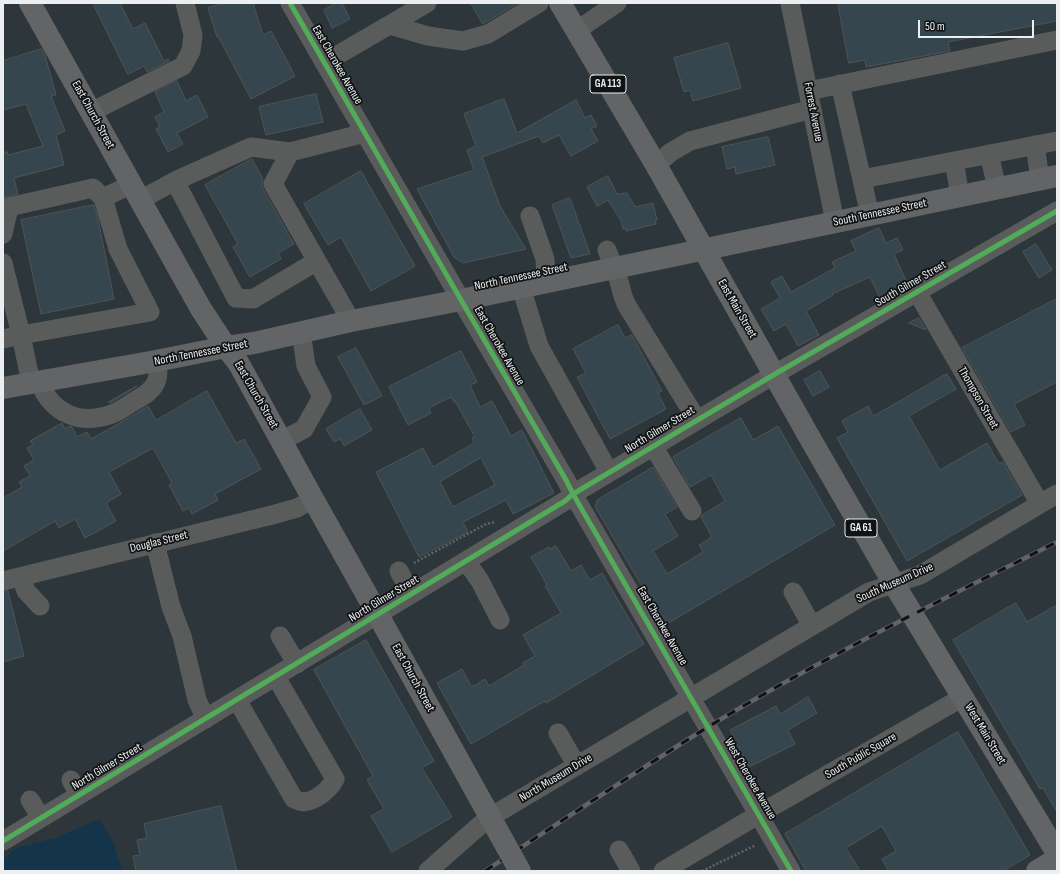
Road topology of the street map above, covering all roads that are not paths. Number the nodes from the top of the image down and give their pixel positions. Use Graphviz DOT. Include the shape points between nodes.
graph roads {
  1 [pos="30,3"];
  2 [pos="184,3"];
  3 [pos="290,3"];
  4 [pos="427,3"];
  5 [pos="540,3"];
  6 [pos="560,3"];
  7 [pos="617,3"];
  8 [pos="790,3"];
  9 [pos="390,25"];
  10 [pos="576,31"];
  11 [pos="1057,40"];
  12 [pos="324,63"];
  13 [pos="840,84"];
  14 [pos="808,91"];
  15 [pos="812,109"];
  16 [pos="91,112"];
  17 [pos="365,133"];
  18 [pos="1057,141"];
  19 [pos="1035,145"];
  20 [pos="290,152"];
  21 [pos="990,154"];
  22 [pos="954,161"];
  23 [pos="656,165"];
  24 [pos="1048,178"];
  25 [pos="862,179"];
  26 [pos="175,181"];
  27 [pos="997,188"];
  28 [pos="136,192"];
  29 [pos="960,196"];
  30 [pos="103,198"];
  31 [pos="1057,211"];
  32 [pos="870,215"];
  33 [pos="530,216"];
  34 [pos="835,222"];
  35 [pos="3,234"];
  36 [pos="703,249"];
  37 [pos="317,261"];
  38 [pos="612,262"];
  39 [pos="3,263"];
  40 [pos="546,282"];
  41 [pos="521,287"];
  42 [pos="917,292"];
  43 [pos="460,300"];
  44 [pos="351,321"];
  45 [pos="301,332"];
  46 [pos="12,337"];
  47 [pos="226,347"];
  48 [pos="156,361"];
  49 [pos="774,374"];
  50 [pos="35,382"];
  51 [pos="3,388"];
  52 [pos="697,420"];
  53 [pos="281,441"];
  54 [pos="653,446"];
  55 [pos="609,472"];
  56 [pos="574,494"];
  57 [pos="1057,494"];
  58 [pos="313,500"];
  59 [pos="1040,504"];
  60 [pos="692,511"];
  61 [pos="155,543"];
  62 [pos="466,561"];
  63 [pos="399,571"];
  64 [pos="21,577"];
  65 [pos="3,581"];
  66 [pos="894,584"];
  67 [pos="793,592"];
  68 [pos="411,594"];
  69 [pos="40,606"];
  70 [pos="371,607"];
  71 [pos="913,615"];
  72 [pos="500,620"];
  73 [pos="812,626"];
  74 [pos="280,636"];
  75 [pos="297,664"];
  76 [pos="276,677"];
  77 [pos="963,697"];
  78 [pos="692,698"];
  79 [pos="237,700"];
  80 [pos="206,719"];
  81 [pos="558,733"];
  82 [pos="577,766"];
  83 [pos="30,800"];
  84 [pos="759,814"];
  85 [pos="41,818"];
  86 [pos="487,819"];
  87 [pos="3,841"];
  88 [pos="618,850"];
  89 [pos="1057,853"];
  90 [pos="1057,859"];
  91 [pos="428,871"];
  92 [pos="520,871"];
  93 [pos="630,871"];
  94 [pos="663,871"];
  95 [pos="791,871"];
  96 [pos="1037,871"];
  1 -- 16 [label="main road, East Church Street"];
  2 -- 16 [label="street" via="194,34 191,51 183,66"];
  3 -- 12 [label="street, East Cherokee Avenue"];
  4 -- 9 [label="street"];
  5 -- 9 [label="street" via="488,34 463,41 428,36"];
  6 -- 10 [label="main road, East Main Street / GA 113"];
  7 -- 10 [label="street"];
  8 -- 14 [label="street, Forrest Avenue"];
  9 -- 12 [label="street"];
  10 -- 23 [label="main road, East Main Street / GA 113"];
  11 -- 13 [label="street"];
  12 -- 17 [label="street, East Cherokee Avenue"];
  13 -- 14 [label="street"];
  13 -- 25 [label="street"];
  14 -- 15 [label="street, Forrest Avenue"];
  15 -- 23 [label="street" via="690,141"];
  15 -- 34 [label="street, Forrest Avenue"];
  16 -- 28 [label="main road, East Church Street"];
  17 -- 20 [label="street"];
  17 -- 43 [label="street, East Cherokee Avenue"];
  18 -- 19 [label="street"];
  19 -- 21 [label="street"];
  19 -- 24 [label="street"];
  20 -- 26 [label="street" via="251,147"];
  20 -- 37 [label="street" via="273,184"];
  21 -- 22 [label="street"];
  21 -- 27 [label="street"];
  22 -- 25 [label="street"];
  22 -- 29 [label="street"];
  23 -- 36 [label="main road, East Main Street / GA 113"];
  24 -- 27 [label="main road, South Tennessee Street"];
  25 -- 32 [label="street"];
  26 -- 28 [label="street"];
  26 -- 37 [label="street" via="236,298 253,299"];
  27 -- 29 [label="main road, South Tennessee Street"];
  28 -- 30 [label="street"];
  28 -- 47 [label="main road, East Church Street" via="201,309"];
  29 -- 32 [label="main road, South Tennessee Street"];
  30 -- 35 [label="street" via="93,188 9,207"];
  30 -- 46 [label="street" via="118,249 150,312"];
  31 -- 42 [label="street, South Gilmer Street"];
  32 -- 34 [label="main road, South Tennessee Street"];
  33 -- 40 [label="street" via="545,259"];
  34 -- 36 [label="main road, South Tennessee Street"];
  36 -- 38 [label="main road, North Tennessee Street"];
  36 -- 49 [label="main road, East Main Street / GA 61"];
  37 -- 44 [label="street"];
  38 -- 40 [label="main road, North Tennessee Street"];
  38 -- 52 [label="street" via="626,304"];
  39 -- 46 [label="street"];
  40 -- 41 [label="main road, North Tennessee Street"];
  41 -- 43 [label="main road, North Tennessee Street"];
  41 -- 55 [label="street" via="540,346"];
  42 -- 49 [label="street, South Gilmer Street"];
  42 -- 59 [label="street, Thompson Street"];
  43 -- 44 [label="main road, North Tennessee Street"];
  43 -- 56 [label="street, East Cherokee Avenue"];
  44 -- 45 [label="main road, North Tennessee Street"];
  45 -- 47 [label="main road, North Tennessee Street"];
  45 -- 53 [label="street" via="306,366 322,397 304,429"];
  46 -- 50 [label="street"];
  47 -- 48 [label="main road, North Tennessee Street"];
  47 -- 53 [label="main road, East Church Street" via="240,364"];
  48 -- 50 [label="main road, North Tennessee Street"];
  48 -- 50 [label="street" via="158,378 151,389 113,414 99,417 85,418 61,411"];
  49 -- 52 [label="street, North Gilmer Street"];
  49 -- 66 [label="main road, East Main Street / GA 61"];
  50 -- 51 [label="main road, North Tennessee Street"];
  52 -- 54 [label="street, North Gilmer Street"];
  53 -- 58 [label="main road, East Church Street"];
  54 -- 55 [label="street, North Gilmer Street"];
  54 -- 60 [label="street"];
  55 -- 56 [label="street, North Gilmer Street"];
  56 -- 62 [label="street, North Gilmer Street"];
  56 -- 78 [label="street, East Cherokee Avenue"];
  57 -- 59 [label="street, South Museum Drive"];
  58 -- 61 [label="street, Douglas Street" via="297,508 272,515"];
  58 -- 70 [label="main road, East Church Street"];
  59 -- 66 [label="street, South Museum Drive" via="920,575"];
  61 -- 64 [label="street, Douglas Street"];
  61 -- 80 [label="street" via="171,607 182,636 197,700"];
  62 -- 68 [label="street, North Gilmer Street"];
  62 -- 72 [label="street" via="480,581"];
  63 -- 68 [label="street"];
  64 -- 65 [label="street, Douglas Street"];
  64 -- 69 [label="street" via="26,591"];
  66 -- 71 [label="main road, East Main Street / GA 61"];
  66 -- 73 [label="street, South Museum Drive" via="869,592"];
  67 -- 73 [label="street"];
  68 -- 70 [label="street, North Gilmer Street"];
  70 -- 75 [label="street, North Gilmer Street"];
  70 -- 86 [label="street, East Church Street"];
  70 -- 92 [label="main road, East Church Street, bridge"];
  71 -- 77 [label="main road, West Main Street / GA 61"];
  73 -- 78 [label="street, South Museum Drive"];
  74 -- 75 [label="street"];
  75 -- 76 [label="street, North Gilmer Street"];
  76 -- 79 [label="street, North Gilmer Street"];
  76 -- 79 [label="street" via="335,779 331,787 312,800 302,802 294,799"];
  77 -- 84 [label="street, South Public Square"];
  77 -- 89 [label="main road, West Main Street / GA 61"];
  78 -- 82 [label="street, North Museum Drive"];
  78 -- 84 [label="street, West Cherokee Avenue"];
  79 -- 80 [label="street, North Gilmer Street"];
  80 -- 85 [label="street, North Gilmer Street" via="75,787"];
  81 -- 82 [label="street"];
  82 -- 86 [label="street, North Museum Drive"];
  83 -- 85 [label="street"];
  84 -- 94 [label="street, South Public Square"];
  84 -- 95 [label="street, West Cherokee Avenue"];
  85 -- 87 [label="street, North Gilmer Street"];
  86 -- 91 [label="street, North Museum Drive"];
  88 -- 93 [label="street"];
  90 -- 96 [label="main road"];
}
